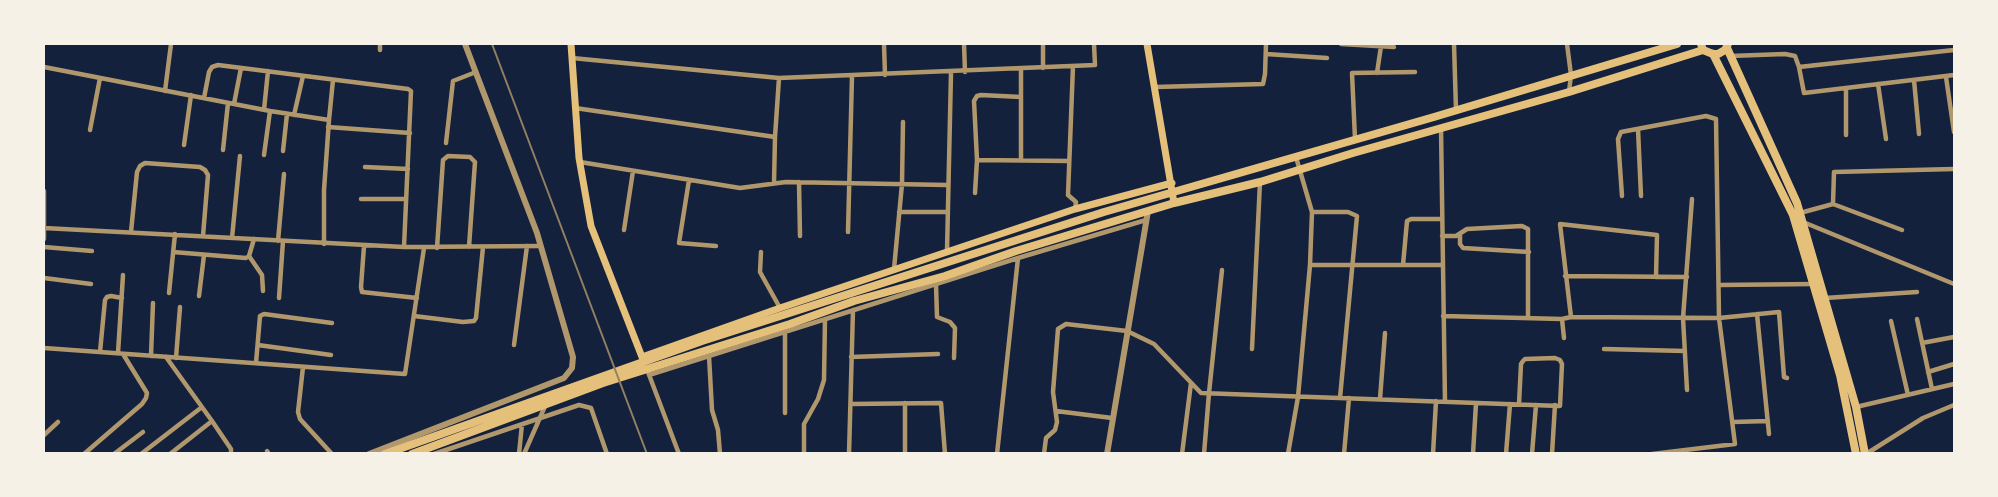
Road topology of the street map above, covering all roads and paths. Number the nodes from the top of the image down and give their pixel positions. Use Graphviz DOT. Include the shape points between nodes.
graph roads {
  1 [pos="171,44"];
  2 [pos="380,44"];
  3 [pos="465,44"];
  4 [pos="571,44"];
  5 [pos="884,44"];
  6 [pos="964,44"];
  7 [pos="1043,44"];
  8 [pos="1094,44"];
  9 [pos="1147,44"];
  10 [pos="1266,44"];
  11 [pos="1454,44"];
  12 [pos="1567,44"];
  13 [pos="1677,44"];
  14 [pos="1341,45"];
  15 [pos="1381,46"];
  16 [pos="1702,46"];
  17 [pos="1394,47"];
  18 [pos="1730,47"];
  19 [pos="380,50"];
  20 [pos="1954,50"];
  21 [pos="1266,54"];
  22 [pos="1713,54"];
  23 [pos="571,58"];
  24 [pos="1327,58"];
  25 [pos="1073,66"];
  26 [pos="44,67"];
  27 [pos="1799,67"];
  28 [pos="241,68"];
  29 [pos="1043,68"];
  30 [pos="1021,69"];
  31 [pos="268,71"];
  32 [pos="476,72"];
  33 [pos="965,72"];
  34 [pos="1415,72"];
  35 [pos="951,73"];
  36 [pos="1377,73"];
  37 [pos="885,75"];
  38 [pos="1571,75"];
  39 [pos="1954,75"];
  40 [pos="303,76"];
  41 [pos="852,76"];
  42 [pos="1946,77"];
  43 [pos="99,78"];
  44 [pos="779,78"];
  45 [pos="333,80"];
  46 [pos="1914,80"];
  47 [pos="1878,84"];
  48 [pos="1155,87"];
  49 [pos="1846,89"];
  50 [pos="165,90"];
  51 [pos="1569,92"];
  52 [pos="191,95"];
  53 [pos="1021,97"];
  54 [pos="204,98"];
  55 [pos="231,103"];
  56 [pos="575,108"];
  57 [pos="1456,110"];
  58 [pos="267,111"];
  59 [pos="287,114"];
  60 [pos="294,115"];
  61 [pos="329,120"];
  62 [pos="903,123"];
  63 [pos="328,128"];
  64 [pos="1441,128"];
  65 [pos="1638,129"];
  66 [pos="90,130"];
  67 [pos="1954,132"];
  68 [pos="410,133"];
  69 [pos="1919,134"];
  70 [pos="1846,135"];
  71 [pos="775,137"];
  72 [pos="1355,139"];
  73 [pos="1886,139"];
  74 [pos="446,143"];
  75 [pos="184,145"];
  76 [pos="223,150"];
  77 [pos="283,151"];
  78 [pos="264,155"];
  79 [pos="1296,155"];
  80 [pos="240,156"];
  81 [pos="977,160"];
  82 [pos="1021,160"];
  83 [pos="1069,160"];
  84 [pos="580,162"];
  85 [pos="365,167"];
  86 [pos="408,169"];
  87 [pos="1299,169"];
  88 [pos="1954,169"];
  89 [pos="633,171"];
  90 [pos="284,174"];
  91 [pos="689,180"];
  92 [pos="799,182"];
  93 [pos="1260,182"];
  94 [pos="774,183"];
  95 [pos="849,183"];
  96 [pos="902,184"];
  97 [pos="947,185"];
  98 [pos="1172,187"];
  99 [pos="44,190"];
  100 [pos="975,193"];
  101 [pos="1622,196"];
  102 [pos="1641,196"];
  103 [pos="361,199"];
  104 [pos="406,199"];
  105 [pos="1692,199"];
  106 [pos="1174,202"];
  107 [pos="1833,204"];
  108 [pos="1075,209"];
  109 [pos="1148,211"];
  110 [pos="899,212"];
  111 [pos="947,212"];
  112 [pos="1312,212"];
  113 [pos="1800,213"];
  114 [pos="1442,219"];
  115 [pos="1146,220"];
  116 [pos="1803,222"];
  117 [pos="44,228"];
  118 [pos="624,230"];
  119 [pos="1902,230"];
  120 [pos="131,232"];
  121 [pos="849,232"];
  122 [pos="175,234"];
  123 [pos="1460,234"];
  124 [pos="203,236"];
  125 [pos="801,236"];
  126 [pos="1442,236"];
  127 [pos="232,238"];
  128 [pos="44,239"];
  129 [pos="254,239"];
  130 [pos="280,241"];
  131 [pos="324,244"];
  132 [pos="364,246"];
  133 [pos="527,246"];
  134 [pos="541,246"];
  135 [pos="716,246"];
  136 [pos="44,247"];
  137 [pos="404,247"];
  138 [pos="469,247"];
  139 [pos="483,247"];
  140 [pos="424,248"];
  141 [pos="437,248"];
  142 [pos="92,251"];
  143 [pos="947,251"];
  144 [pos="173,252"];
  145 [pos="761,252"];
  146 [pos="1529,252"];
  147 [pos="204,255"];
  148 [pos="249,256"];
  149 [pos="1018,258"];
  150 [pos="1353,265"];
  151 [pos="1403,265"];
  152 [pos="1442,265"];
  153 [pos="1310,266"];
  154 [pos="894,269"];
  155 [pos="1222,270"];
  156 [pos="123,275"];
  157 [pos="1565,276"];
  158 [pos="1656,277"];
  159 [pos="1687,277"];
  160 [pos="44,278"];
  161 [pos="91,284"];
  162 [pos="936,284"];
  163 [pos="1817,284"];
  164 [pos="1954,284"];
  165 [pos="1719,285"];
  166 [pos="263,291"];
  167 [pos="169,292"];
  168 [pos="1917,292"];
  169 [pos="199,296"];
  170 [pos="122,298"];
  171 [pos="279,298"];
  172 [pos="417,298"];
  173 [pos="1825,298"];
  174 [pos="153,303"];
  175 [pos="180,307"];
  176 [pos="780,308"];
  177 [pos="853,310"];
  178 [pos="1757,314"];
  179 [pos="414,316"];
  180 [pos="1443,316"];
  181 [pos="1571,317"];
  182 [pos="1528,318"];
  183 [pos="1683,318"];
  184 [pos="1719,318"];
  185 [pos="1562,319"];
  186 [pos="1917,319"];
  187 [pos="825,320"];
  188 [pos="1891,321"];
  189 [pos="332,323"];
  190 [pos="1127,331"];
  191 [pos="785,332"];
  192 [pos="1385,333"];
  193 [pos="1954,337"];
  194 [pos="1564,338"];
  195 [pos="1922,343"];
  196 [pos="258,345"];
  197 [pos="514,345"];
  198 [pos="44,348"];
  199 [pos="1252,349"];
  200 [pos="1604,349"];
  201 [pos="1685,351"];
  202 [pos="100,352"];
  203 [pos="121,354"];
  204 [pos="331,354"];
  205 [pos="938,354"];
  206 [pos="151,356"];
  207 [pos="710,356"];
  208 [pos="166,357"];
  209 [pos="176,357"];
  210 [pos="642,357"];
  211 [pos="851,357"];
  212 [pos="954,358"];
  213 [pos="256,363"];
  214 [pos="1954,364"];
  215 [pos="303,367"];
  216 [pos="1928,372"];
  217 [pos="649,375"];
  218 [pos="1787,378"];
  219 [pos="557,380"];
  220 [pos="1191,383"];
  221 [pos="1954,384"];
  222 [pos="1932,389"];
  223 [pos="1687,390"];
  224 [pos="1209,393"];
  225 [pos="1908,395"];
  226 [pos="1298,397"];
  227 [pos="1340,398"];
  228 [pos="1349,398"];
  229 [pos="1380,399"];
  230 [pos="1436,402"];
  231 [pos="1445,402"];
  232 [pos="905,403"];
  233 [pos="1476,403"];
  234 [pos="850,404"];
  235 [pos="1510,404"];
  236 [pos="1519,404"];
  237 [pos="1536,405"];
  238 [pos="1555,405"];
  239 [pos="1954,405"];
  240 [pos="202,407"];
  241 [pos="1856,407"];
  242 [pos="1056,411"];
  243 [pos="785,413"];
  244 [pos="1112,418"];
  245 [pos="539,419"];
  246 [pos="212,421"];
  247 [pos="1768,421"];
  248 [pos="58,422"];
  249 [pos="1733,422"];
  250 [pos="522,424"];
  251 [pos="142,432"];
  252 [pos="1769,434"];
  253 [pos="44,435"];
  254 [pos="84,453"];
  255 [pos="114,453"];
  256 [pos="141,453"];
  257 [pos="170,453"];
  258 [pos="231,453"];
  259 [pos="332,453"];
  260 [pos="369,453"];
  261 [pos="385,453"];
  262 [pos="412,453"];
  263 [pos="434,453"];
  264 [pos="519,453"];
  265 [pos="524,453"];
  266 [pos="607,453"];
  267 [pos="680,453"];
  268 [pos="720,453"];
  269 [pos="804,453"];
  270 [pos="849,453"];
  271 [pos="905,453"];
  272 [pos="945,453"];
  273 [pos="997,453"];
  274 [pos="1044,453"];
  275 [pos="1107,453"];
  276 [pos="1182,453"];
  277 [pos="1204,453"];
  278 [pos="1288,453"];
  279 [pos="1344,453"];
  280 [pos="1433,453"];
  281 [pos="1473,453"];
  282 [pos="1506,453"];
  283 [pos="1532,453"];
  284 [pos="1552,453"];
  285 [pos="1652,453"];
  286 [pos="1856,453"];
  287 [pos="1865,453"];
  1 -- 50 [label="street"];
  2 -- 19 [label="street"];
  3 -- 32 [label="street"];
  4 -- 23 [label="main road"];
  5 -- 37 [label="street"];
  6 -- 33 [label="street"];
  7 -- 29 [label="street"];
  8 -- 25 [label="street" via="1095,65"];
  9 -- 48 [label="main road"];
  10 -- 21 [label="street"];
  11 -- 57 [label="street"];
  12 -- 38 [label="street"];
  13 -- 38 [label="main road"];
  14 -- 15 [label="street"];
  15 -- 17 [label="street"];
  15 -- 36 [label="street"];
  16 -- 22 [label="main road"];
  16 -- 51 [label="main road"];
  18 -- 22 [label="main road"];
  18 -- 27 [label="street" via="1795,56"];
  18 -- 113 [label="main road"];
  20 -- 27 [label="street"];
  21 -- 24 [label="street"];
  21 -- 48 [label="street" via="1263,84"];
  22 -- 163 [label="main road" via="1789,206"];
  23 -- 44 [label="street"];
  23 -- 56 [label="main road"];
  25 -- 29 [label="street"];
  25 -- 83 [label="street"];
  26 -- 43 [label="street"];
  27 -- 49 [label="street" via="1804,93"];
  28 -- 31 [label="street"];
  28 -- 54 [label="street" via="212,68"];
  28 -- 55 [label="street"];
  29 -- 30 [label="street"];
  30 -- 33 [label="street"];
  30 -- 53 [label="street"];
  31 -- 40 [label="street"];
  31 -- 58 [label="street"];
  32 -- 74 [label="street" via="453,81"];
  32 -- 134 [label="street"];
  33 -- 35 [label="street"];
  34 -- 36 [label="street"];
  35 -- 37 [label="street"];
  35 -- 97 [label="street"];
  36 -- 72 [label="street" via="1352,73"];
  37 -- 41 [label="street"];
  38 -- 51 [label="street"];
  38 -- 57 [label="main road"];
  39 -- 42 [label="street"];
  40 -- 45 [label="street"];
  40 -- 60 [label="street"];
  41 -- 44 [label="street"];
  41 -- 95 [label="street"];
  42 -- 46 [label="street"];
  42 -- 67 [label="street"];
  43 -- 50 [label="street"];
  43 -- 66 [label="street"];
  44 -- 71 [label="street"];
  45 -- 61 [label="street"];
  45 -- 68 [label="street" via="411,91"];
  46 -- 47 [label="street"];
  46 -- 69 [label="street"];
  47 -- 49 [label="street"];
  47 -- 73 [label="street"];
  48 -- 98 [label="main road"];
  49 -- 70 [label="street"];
  50 -- 52 [label="street"];
  51 -- 64 [label="main road"];
  52 -- 54 [label="street"];
  52 -- 75 [label="street"];
  53 -- 81 [label="street" via="977,96"];
  53 -- 82 [label="street"];
  54 -- 55 [label="street"];
  55 -- 58 [label="street"];
  55 -- 76 [label="street"];
  56 -- 71 [label="street"];
  56 -- 84 [label="main road"];
  57 -- 72 [label="main road"];
  58 -- 59 [label="street"];
  58 -- 78 [label="street"];
  59 -- 60 [label="street"];
  59 -- 77 [label="street"];
  60 -- 61 [label="street"];
  61 -- 63 [label="street"];
  62 -- 96 [label="street"];
  63 -- 68 [label="street"];
  63 -- 131 [label="street"];
  64 -- 87 [label="main road"];
  64 -- 114 [label="street"];
  65 -- 101 [label="street" via="1619,134"];
  65 -- 102 [label="street"];
  65 -- 165 [label="street" via="1707,116 1716,119"];
  68 -- 86 [label="street"];
  71 -- 94 [label="street"];
  72 -- 79 [label="main road"];
  79 -- 87 [label="street"];
  79 -- 98 [label="main road"];
  80 -- 127 [label="street"];
  81 -- 82 [label="street"];
  81 -- 100 [label="street"];
  82 -- 83 [label="street"];
  83 -- 108 [label="street" via="1068,195 1076,202"];
  84 -- 89 [label="street"];
  84 -- 210 [label="main road" via="591,226"];
  85 -- 86 [label="street"];
  86 -- 104 [label="street"];
  87 -- 93 [label="main road"];
  87 -- 112 [label="street"];
  88 -- 107 [label="street" via="1834,172"];
  89 -- 91 [label="street"];
  89 -- 118 [label="street"];
  90 -- 130 [label="street"];
  91 -- 94 [label="street" via="740,188"];
  91 -- 135 [label="street" via="680,243"];
  92 -- 94 [label="street"];
  92 -- 95 [label="street"];
  92 -- 125 [label="street"];
  93 -- 106 [label="main road"];
  93 -- 199 [label="street"];
  95 -- 96 [label="street"];
  95 -- 121 [label="street"];
  96 -- 97 [label="street"];
  96 -- 110 [label="street"];
  97 -- 111 [label="street"];
  98 -- 106 [label="main road"];
  98 -- 108 [label="main road"];
  98 -- 261 [label="main road" via="702,341"];
  99 -- 117 [label="street"];
  103 -- 104 [label="street"];
  104 -- 137 [label="street"];
  105 -- 159 [label="street"];
  106 -- 109 [label="main road"];
  107 -- 113 [label="street"];
  107 -- 119 [label="street"];
  108 -- 143 [label="main road"];
  109 -- 115 [label="street"];
  109 -- 262 [label="main road" via="603,383"];
  110 -- 111 [label="street"];
  110 -- 154 [label="street"];
  111 -- 143 [label="street"];
  112 -- 150 [label="street" via="1348,212 1357,216"];
  112 -- 153 [label="street"];
  113 -- 116 [label="main road"];
  114 -- 126 [label="street"];
  114 -- 151 [label="street" via="1407,221"];
  115 -- 149 [label="street"];
  115 -- 190 [label="street"];
  116 -- 163 [label="main road"];
  116 -- 164 [label="street"];
  117 -- 120 [label="street"];
  117 -- 128 [label="street"];
  120 -- 122 [label="street"];
  120 -- 124 [label="street" via="137,172 145,163 205,170 208,176"];
  122 -- 124 [label="street"];
  122 -- 144 [label="street"];
  123 -- 126 [label="street"];
  123 -- 146 [label="street" via="1463,248"];
  123 -- 146 [label="street" via="1467,229 1522,226 1530,232"];
  124 -- 127 [label="street"];
  126 -- 152 [label="street"];
  127 -- 129 [label="street"];
  129 -- 130 [label="street"];
  129 -- 148 [label="street"];
  130 -- 131 [label="street"];
  130 -- 171 [label="street"];
  131 -- 132 [label="street"];
  132 -- 137 [label="street"];
  132 -- 172 [label="street" via="362,292"];
  133 -- 134 [label="street"];
  133 -- 139 [label="street"];
  133 -- 197 [label="street"];
  134 -- 219 [label="street" via="573,357 569,373"];
  136 -- 142 [label="street"];
  137 -- 140 [label="street"];
  138 -- 139 [label="street"];
  138 -- 141 [label="street"];
  138 -- 141 [label="street" via="475,162 471,157 448,156 443,160"];
  139 -- 179 [label="street" via="474,321"];
  140 -- 141 [label="street"];
  140 -- 172 [label="street"];
  143 -- 154 [label="main road"];
  144 -- 147 [label="street"];
  144 -- 167 [label="street"];
  145 -- 176 [label="street" via="760,272"];
  146 -- 182 [label="street"];
  147 -- 148 [label="street" via="242,259"];
  147 -- 169 [label="street"];
  148 -- 166 [label="street" via="262,275"];
  149 -- 162 [label="street"];
  149 -- 273 [label="street"];
  150 -- 151 [label="street"];
  150 -- 153 [label="street"];
  150 -- 227 [label="street"];
  151 -- 152 [label="street"];
  152 -- 180 [label="street"];
  153 -- 226 [label="street"];
  154 -- 176 [label="main road"];
  155 -- 224 [label="street"];
  156 -- 170 [label="street"];
  157 -- 158 [label="street"];
  157 -- 158 [label="street" via="1560,224 1657,234"];
  157 -- 181 [label="street"];
  158 -- 159 [label="street"];
  159 -- 183 [label="street"];
  160 -- 161 [label="street"];
  162 -- 177 [label="street"];
  162 -- 212 [label="street" via="937,317 955,328"];
  163 -- 165 [label="street"];
  163 -- 173 [label="main road"];
  163 -- 286 [label="main road"];
  165 -- 184 [label="street"];
  168 -- 173 [label="street"];
  170 -- 202 [label="street" via="111,296 105,300"];
  170 -- 203 [label="street"];
  172 -- 179 [label="street"];
  173 -- 241 [label="main road"];
  174 -- 206 [label="street"];
  175 -- 209 [label="street"];
  176 -- 210 [label="main road"];
  177 -- 187 [label="street"];
  177 -- 211 [label="street"];
  178 -- 184 [label="street"];
  178 -- 218 [label="street" via="1779,312"];
  178 -- 247 [label="street"];
  179 -- 215 [label="street" via="405,374"];
  180 -- 182 [label="street"];
  180 -- 231 [label="street"];
  181 -- 183 [label="street"];
  181 -- 185 [label="street"];
  182 -- 185 [label="street"];
  183 -- 184 [label="street"];
  183 -- 201 [label="street"];
  184 -- 249 [label="street"];
  185 -- 194 [label="street"];
  186 -- 195 [label="street"];
  187 -- 191 [label="street"];
  187 -- 269 [label="street" via="824,380 804,424"];
  188 -- 225 [label="street"];
  189 -- 196 [label="street" via="264,314 259,320"];
  190 -- 220 [label="street" via="1154,344"];
  190 -- 242 [label="street" via="1061,325 1053,393"];
  190 -- 244 [label="street"];
  191 -- 207 [label="street"];
  191 -- 243 [label="street"];
  192 -- 229 [label="street"];
  193 -- 195 [label="street"];
  195 -- 216 [label="street"];
  196 -- 204 [label="street"];
  196 -- 213 [label="street"];
  198 -- 202 [label="street"];
  200 -- 201 [label="street"];
  201 -- 223 [label="street"];
  202 -- 203 [label="street"];
  203 -- 206 [label="street"];
  203 -- 254 [label="street" via="147,393 146,398"];
  205 -- 211 [label="street"];
  206 -- 208 [label="street"];
  207 -- 217 [label="street"];
  207 -- 268 [label="street" via="712,410"];
  208 -- 209 [label="street"];
  208 -- 240 [label="street"];
  209 -- 213 [label="street"];
  210 -- 217 [label="street"];
  211 -- 234 [label="street"];
  213 -- 215 [label="street"];
  214 -- 216 [label="street"];
  215 -- 259 [label="street" via="300,419"];
  216 -- 222 [label="street"];
  217 -- 267 [label="street"];
  219 -- 245 [label="street"];
  219 -- 260 [label="street"];
  220 -- 224 [label="street" via="1201,393"];
  220 -- 276 [label="street"];
  221 -- 222 [label="street"];
  222 -- 225 [label="street"];
  224 -- 226 [label="street"];
  224 -- 277 [label="street"];
  225 -- 241 [label="street"];
  226 -- 227 [label="street"];
  226 -- 278 [label="street"];
  227 -- 228 [label="street"];
  228 -- 229 [label="street"];
  228 -- 279 [label="street"];
  229 -- 230 [label="street"];
  230 -- 231 [label="street"];
  230 -- 280 [label="street"];
  231 -- 233 [label="street"];
  232 -- 234 [label="street"];
  232 -- 271 [label="street"];
  232 -- 272 [label="street" via="941,403"];
  233 -- 235 [label="street"];
  233 -- 281 [label="street"];
  234 -- 270 [label="street"];
  235 -- 236 [label="street"];
  235 -- 282 [label="street"];
  236 -- 237 [label="street"];
  236 -- 238 [label="street" via="1523,361 1555,358 1562,364 1560,406"];
  237 -- 238 [label="street"];
  237 -- 283 [label="street"];
  238 -- 284 [label="street"];
  239 -- 287 [label="street" via="1923,418"];
  240 -- 246 [label="street"];
  240 -- 256 [label="street"];
  241 -- 287 [label="main road"];
  242 -- 244 [label="street"];
  242 -- 274 [label="street" via="1056,427 1046,438"];
  244 -- 275 [label="street"];
  245 -- 250 [label="street"];
  245 -- 265 [label="street"];
  245 -- 266 [label="street" via="579,405 591,408"];
  246 -- 257 [label="street"];
  246 -- 258 [label="street"];
  247 -- 249 [label="street"];
  247 -- 252 [label="street"];
  248 -- 253 [label="street"];
  249 -- 285 [label="street" via="1735,444"];
  250 -- 263 [label="street"];
  250 -- 264 [label="street"];
  251 -- 255 [label="street"];
}
